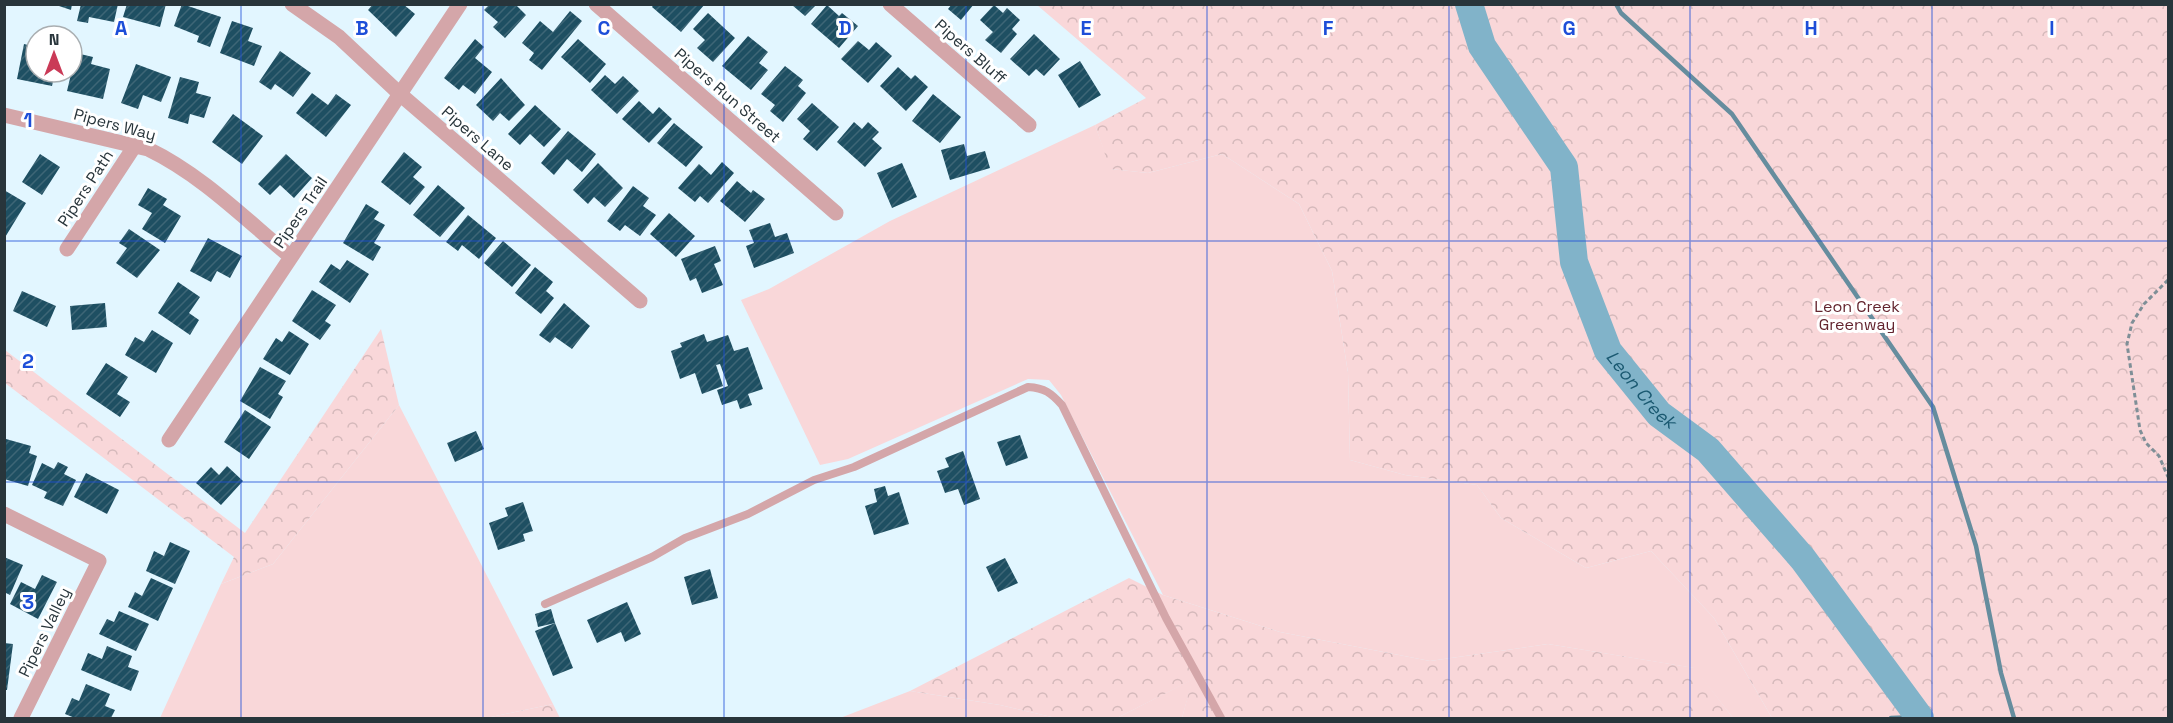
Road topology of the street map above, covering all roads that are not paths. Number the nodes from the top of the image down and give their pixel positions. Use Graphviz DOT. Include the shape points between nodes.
graph roads {
  1 [pos="292,4"];
  2 [pos="460,4"];
  3 [pos="596,4"];
  4 [pos="890,4"];
  5 [pos="401,95"];
  6 [pos="4,115"];
  7 [pos="1029,125"];
  8 [pos="134,147"];
  9 [pos="836,213"];
  10 [pos="67,249"];
  11 [pos="291,257"];
  12 [pos="640,301"];
  13 [pos="169,440"];
  14 [pos="4,514"];
  15 [pos="545,604"];
  16 [pos="21,718"];
  17 [pos="1221,718"];
  1 -- 5 [label="street, Pipers Lane" via="339,37"];
  2 -- 5 [label="street, Pipers Trail"];
  3 -- 9 [label="street, Pipers Run Street"];
  4 -- 7 [label="street, Pipers Bluff"];
  5 -- 11 [label="street, Pipers Trail"];
  5 -- 12 [label="street, Pipers Lane"];
  6 -- 8 [label="street, Pipers Way"];
  8 -- 10 [label="street, Pipers Path"];
  8 -- 11 [label="street, Pipers Way" via="169,159 205,184"];
  11 -- 13 [label="street, Pipers Trail"];
  14 -- 16 [label="street, Pipers Valley" via="99,561"];
  15 -- 17 [label="lane" via="652,557 685,538 748,514 814,480 854,467 1028,387 1038,388 1062,405 1161,608"];
}
